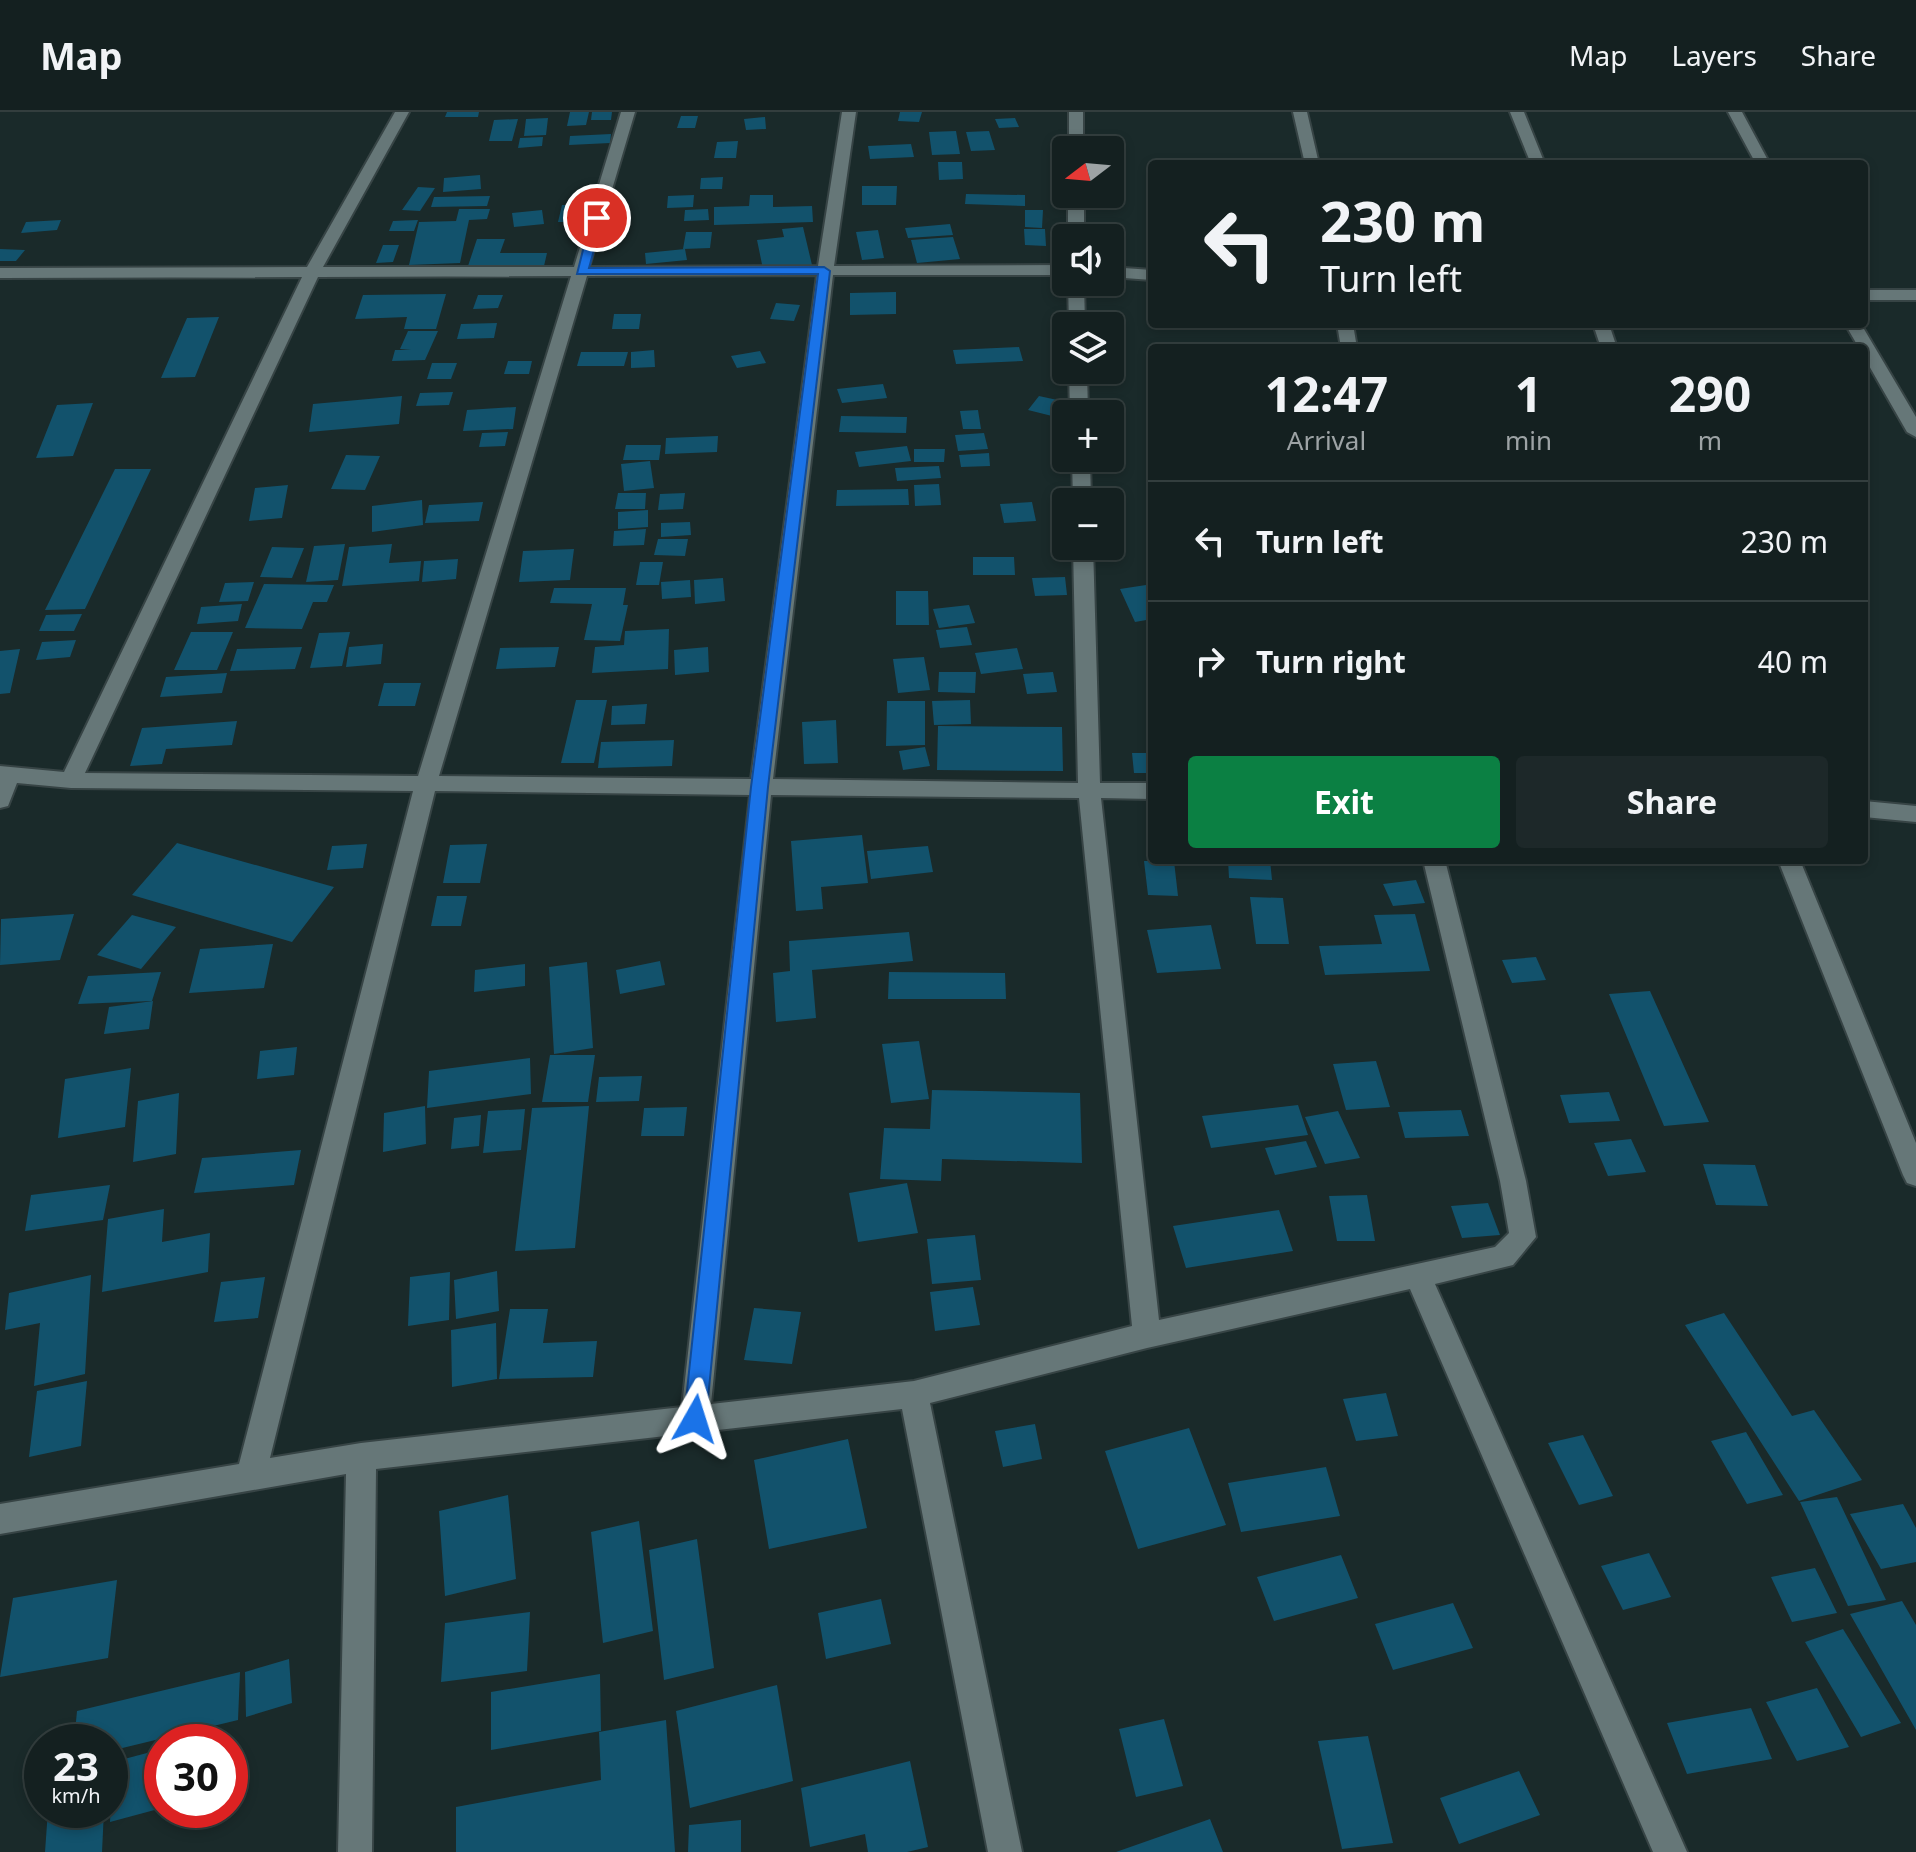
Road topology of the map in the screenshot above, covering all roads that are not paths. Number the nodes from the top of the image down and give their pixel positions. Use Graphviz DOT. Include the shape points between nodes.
graph roads {
  1 [pos="402,112"];
  2 [pos="628,112"];
  3 [pos="849,112"];
  4 [pos="1076,112"];
  5 [pos="1300,112"];
  6 [pos="1517,112"];
  7 [pos="1735,112"];
  8 [pos="1076,136"];
  9 [pos="1311,160"];
  10 [pos="1536,160"];
  11 [pos="1761,160"];
  12 [pos="1052,270"];
  13 [pos="824,271"];
  14 [pos="312,272"];
  15 [pos="582,272"];
  16 [pos="0,273"];
  17 [pos="1124,273"];
  18 [pos="1148,275"];
  19 [pos="1868,295"];
  20 [pos="1916,295"];
  21 [pos="1868,350"];
  22 [pos="1916,432"];
  23 [pos="1083,560"];
  24 [pos="4,775"];
  25 [pos="71,780"];
  26 [pos="426,784"];
  27 [pos="759,787"];
  28 [pos="1089,790"];
  29 [pos="1148,791"];
  30 [pos="0,800"];
  31 [pos="1868,809"];
  32 [pos="1916,814"];
  33 [pos="1435,864"];
  34 [pos="1791,864"];
  35 [pos="1916,1175"];
  36 [pos="1418,1276"];
  37 [pos="1147,1335"];
  38 [pos="914,1394"];
  39 [pos="695,1419"];
  40 [pos="361,1457"];
  41 [pos="251,1476"];
  42 [pos="0,1519"];
  43 [pos="355,1852"];
  44 [pos="1005,1852"];
  45 [pos="1670,1852"];
  1 -- 14 [label="street"];
  2 -- 15 [label="street"];
  3 -- 13 [label="street"];
  4 -- 8 [label="street"];
  5 -- 9 [label="street"];
  6 -- 10 [label="street"];
  7 -- 11 [label="street"];
  12 -- 13 [label="street"];
  13 -- 15 [label="street"];
  13 -- 27 [label="street"];
  14 -- 15 [label="street"];
  14 -- 16 [label="street"];
  14 -- 25 [label="street"];
  15 -- 26 [label="street"];
  17 -- 18 [label="street"];
  19 -- 20 [label="street"];
  21 -- 22 [label="street"];
  23 -- 28 [label="street"];
  24 -- 25 [label="street"];
  24 -- 30 [label="street"];
  25 -- 26 [label="street"];
  26 -- 27 [label="street"];
  26 -- 41 [label="street"];
  27 -- 28 [label="street"];
  27 -- 39 [label="street"];
  28 -- 29 [label="street"];
  28 -- 37 [label="street"];
  31 -- 32 [label="street"];
  33 -- 36 [label="street" via="1523,1237 1503,1257"];
  34 -- 35 [label="street"];
  36 -- 37 [label="street"];
  36 -- 45 [label="street"];
  37 -- 38 [label="street"];
  38 -- 39 [label="street"];
  38 -- 44 [label="street"];
  39 -- 40 [label="street"];
  40 -- 41 [label="street"];
  40 -- 43 [label="street"];
  41 -- 42 [label="street"];
}
